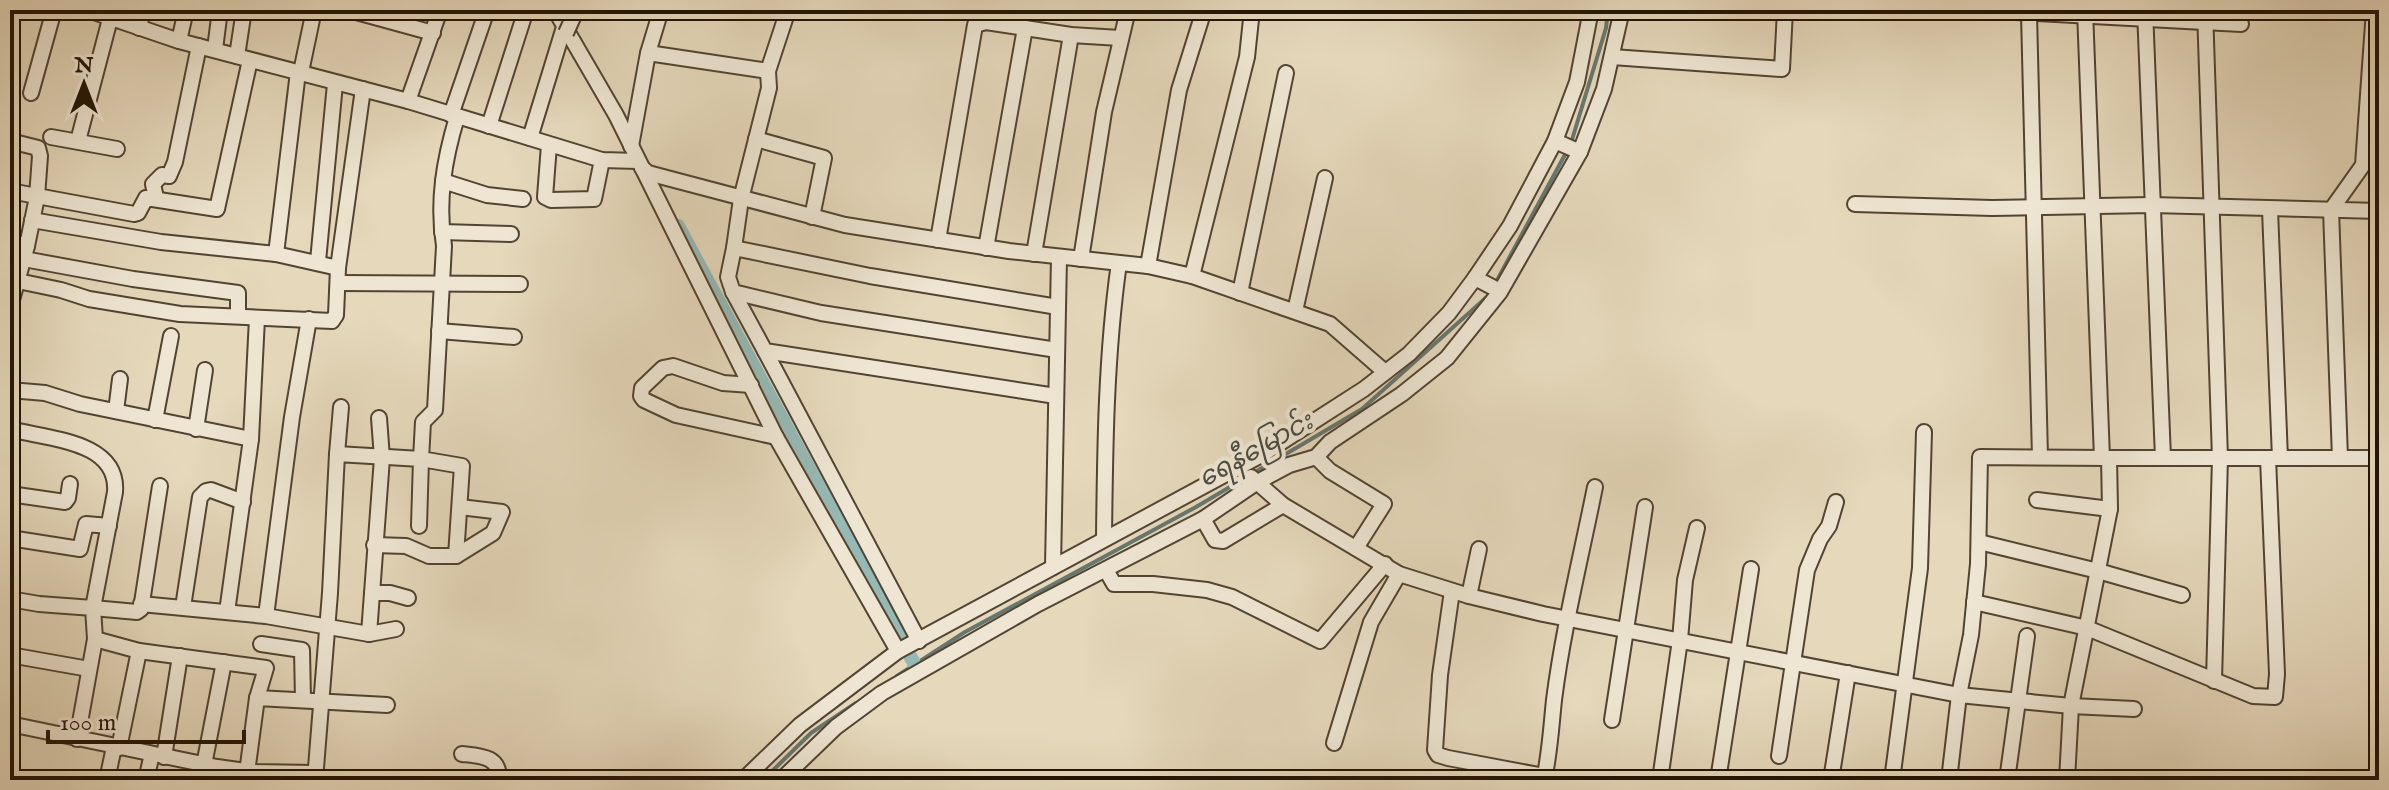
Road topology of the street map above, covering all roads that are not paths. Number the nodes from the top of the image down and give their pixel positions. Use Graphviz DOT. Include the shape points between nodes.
graph roads {
  1 [pos="54,10"];
  2 [pos="143,10"];
  3 [pos="186,10"];
  4 [pos="220,10"];
  5 [pos="244,10"];
  6 [pos="314,10"];
  7 [pos="350,10"];
  8 [pos="440,10"];
  9 [pos="487,10"];
  10 [pos="526,10"];
  11 [pos="555,10"];
  12 [pos="661,10"];
  13 [pos="788,10"];
  14 [pos="1128,10"];
  15 [pos="1204,10"];
  16 [pos="1252,10"];
  17 [pos="1591,10"];
  18 [pos="1622,10"];
  19 [pos="1785,10"];
  20 [pos="1980,10"];
  21 [pos="2374,10"];
  22 [pos="575,11"];
  23 [pos="2085,13"];
  24 [pos="101,14"];
  25 [pos="2029,14"];
  26 [pos="2145,14"];
  27 [pos="2205,16"];
  28 [pos="2241,24"];
  29 [pos="139,28"];
  30 [pos="1025,28"];
  31 [pos="565,30"];
  32 [pos="433,33"];
  33 [pos="1071,35"];
  34 [pos="1120,38"];
  35 [pos="179,41"];
  36 [pos="199,46"];
  37 [pos="215,49"];
  38 [pos="648,53"];
  39 [pos="1612,57"];
  40 [pos="244,58"];
  41 [pos="768,71"];
  42 [pos="300,72"];
  43 [pos="1286,73"];
  44 [pos="335,84"];
  45 [pos="363,89"];
  46 [pos="31,93"];
  47 [pos="408,101"];
  48 [pos="454,116"];
  49 [pos="489,126"];
  50 [pos="51,137"];
  51 [pos="530,138"];
  52 [pos="633,138"];
  53 [pos="756,139"];
  54 [pos="10,141"];
  55 [pos="78,141"];
  56 [pos="1556,141"];
  57 [pos="549,145"];
  58 [pos="117,149"];
  59 [pos="1578,151"];
  60 [pos="602,160"];
  61 [pos="643,168"];
  62 [pos="1325,178"];
  63 [pos="443,181"];
  64 [pos="10,191"];
  65 [pos="37,197"];
  66 [pos="156,198"];
  67 [pos="523,199"];
  68 [pos="741,199"];
  69 [pos="1855,204"];
  70 [pos="2151,205"];
  71 [pos="2091,206"];
  72 [pos="2210,206"];
  73 [pos="2032,207"];
  74 [pos="2270,210"];
  75 [pos="2331,210"];
  76 [pos="2379,211"];
  77 [pos="812,217"];
  78 [pos="32,220"];
  79 [pos="442,232"];
  80 [pos="511,234"];
  81 [pos="938,240"];
  82 [pos="10,241"];
  83 [pos="734,248"];
  84 [pos="986,248"];
  85 [pos="26,252"];
  86 [pos="276,254"];
  87 [pos="1034,254"];
  88 [pos="1059,257"];
  89 [pos="1081,259"];
  90 [pos="318,261"];
  91 [pos="1119,263"];
  92 [pos="1148,266"];
  93 [pos="338,275"];
  94 [pos="1192,276"];
  95 [pos="1476,279"];
  96 [pos="441,284"];
  97 [pos="520,284"];
  98 [pos="1498,290"];
  99 [pos="733,292"];
  100 [pos="1240,293"];
  101 [pos="13,294"];
  102 [pos="1058,307"];
  103 [pos="1295,311"];
  104 [pos="238,316"];
  105 [pos="257,318"];
  106 [pos="309,319"];
  107 [pos="439,331"];
  108 [pos="171,336"];
  109 [pos="514,337"];
  110 [pos="1057,350"];
  111 [pos="765,351"];
  112 [pos="205,370"];
  113 [pos="1385,372"];
  114 [pos="120,379"];
  115 [pos="751,385"];
  116 [pos="10,390"];
  117 [pos="1056,396"];
  118 [pos="341,407"];
  119 [pos="116,411"];
  120 [pos="379,418"];
  121 [pos="155,420"];
  122 [pos="10,429"];
  123 [pos="196,429"];
  124 [pos="1924,432"];
  125 [pos="776,437"];
  126 [pos="251,439"];
  127 [pos="337,454"];
  128 [pos="1316,457"];
  129 [pos="2040,457"];
  130 [pos="382,458"];
  131 [pos="2106,458"];
  132 [pos="2163,458"];
  133 [pos="2220,458"];
  134 [pos="2274,458"];
  135 [pos="2340,458"];
  136 [pos="2379,458"];
  137 [pos="421,459"];
  138 [pos="1249,475"];
  139 [pos="70,484"];
  140 [pos="160,486"];
  141 [pos="1595,487"];
  142 [pos="10,494"];
  143 [pos="2037,500"];
  144 [pos="243,502"];
  145 [pos="1836,502"];
  146 [pos="1283,505"];
  147 [pos="460,507"];
  148 [pos="1645,507"];
  149 [pos="2110,509"];
  150 [pos="1203,519"];
  151 [pos="109,526"];
  152 [pos="419,526"];
  153 [pos="1697,528"];
  154 [pos="10,538"];
  155 [pos="1104,538"];
  156 [pos="1979,542"];
  157 [pos="374,545"];
  158 [pos="1356,548"];
  159 [pos="1479,549"];
  160 [pos="456,556"];
  161 [pos="1385,564"];
  162 [pos="1053,567"];
  163 [pos="1751,569"];
  164 [pos="1106,570"];
  165 [pos="2098,571"];
  166 [pos="1408,577"];
  167 [pos="1452,591"];
  168 [pos="372,593"];
  169 [pos="2182,595"];
  170 [pos="1469,596"];
  171 [pos="408,598"];
  172 [pos="10,599"];
  173 [pos="1974,602"];
  174 [pos="141,604"];
  175 [pos="183,607"];
  176 [pos="93,608"];
  177 [pos="227,612"];
  178 [pos="266,616"];
  179 [pos="1568,619"];
  180 [pos="327,628"];
  181 [pos="396,629"];
  182 [pos="1624,630"];
  183 [pos="369,634"];
  184 [pos="2086,634"];
  185 [pos="2027,636"];
  186 [pos="95,639"];
  187 [pos="1680,640"];
  188 [pos="919,641"];
  189 [pos="261,644"];
  190 [pos="139,651"];
  191 [pos="898,651"];
  192 [pos="1738,652"];
  193 [pos="10,655"];
  194 [pos="180,656"];
  195 [pos="224,662"];
  196 [pos="1792,662"];
  197 [pos="89,669"];
  198 [pos="1848,673"];
  199 [pos="2214,681"];
  200 [pos="1904,684"];
  201 [pos="1959,695"];
  202 [pos="257,698"];
  203 [pos="303,700"];
  204 [pos="2017,700"];
  205 [pos="321,701"];
  206 [pos="387,705"];
  207 [pos="2071,706"];
  208 [pos="2134,709"];
  209 [pos="1612,720"];
  210 [pos="10,724"];
  211 [pos="77,739"];
  212 [pos="1334,743"];
  213 [pos="117,747"];
  214 [pos="462,754"];
  215 [pos="158,756"];
  216 [pos="1779,756"];
  217 [pos="204,765"];
  218 [pos="246,776"];
  219 [pos="315,776"];
  220 [pos="1544,778"];
  221 [pos="107,780"];
  222 [pos="146,780"];
  223 [pos="499,780"];
  224 [pos="743,780"];
  225 [pos="781,780"];
  226 [pos="1660,780"];
  227 [pos="1718,780"];
  228 [pos="1831,780"];
  229 [pos="1892,780"];
  230 [pos="1949,780"];
  231 [pos="2007,780"];
  232 [pos="2067,780"];
  1 -- 46 [label="street"];
  2 -- 29 [label="street"];
  3 -- 35 [label="street"];
  4 -- 37 [label="street"];
  5 -- 40 [label="street"];
  6 -- 42 [label="street"];
  7 -- 32 [label="street"];
  8 -- 32 [label="street"];
  9 -- 48 [label="street"];
  10 -- 49 [label="street"];
  11 -- 31 [label="street"];
  12 -- 38 [label="street"];
  13 -- 41 [label="street"];
  14 -- 34 [label="street"];
  15 -- 92 [label="street" via="1179,90"];
  16 -- 94 [label="street" via="1247,57"];
  17 -- 56 [label="street" via="1577,82"];
  18 -- 39 [label="street"];
  19 -- 39 [label="street" via="1782,69"];
  20 -- 25 [label="street"];
  21 -- 75 [label="street" via="2363,165"];
  22 -- 31 [label="street, bridge"];
  23 -- 25 [label="street"];
  23 -- 26 [label="street"];
  23 -- 71 [label="street"];
  24 -- 29 [label="street"];
  24 -- 55 [label="street"];
  25 -- 73 [label="street"];
  26 -- 27 [label="street"];
  26 -- 70 [label="street"];
  27 -- 28 [label="street"];
  27 -- 72 [label="street"];
  29 -- 35 [label="street"];
  30 -- 33 [label="street"];
  30 -- 81 [label="street" via="986,22 973,29"];
  30 -- 84 [label="street"];
  31 -- 51 [label="street"];
  31 -- 52 [label="street"];
  32 -- 47 [label="street"];
  33 -- 34 [label="street"];
  33 -- 87 [label="street"];
  34 -- 89 [label="street"];
  35 -- 36 [label="street"];
  36 -- 37 [label="street"];
  36 -- 66 [label="street" via="175,162 169,176 162,175 153,184"];
  37 -- 40 [label="street"];
  38 -- 41 [label="street"];
  38 -- 52 [label="street"];
  39 -- 59 [label="street"];
  40 -- 42 [label="street"];
  40 -- 66 [label="street" via="218,208"];
  41 -- 53 [label="street"];
  42 -- 44 [label="street"];
  42 -- 86 [label="street"];
  43 -- 100 [label="street"];
  44 -- 45 [label="street"];
  44 -- 90 [label="street"];
  45 -- 47 [label="street"];
  45 -- 93 [label="street"];
  47 -- 48 [label="street"];
  48 -- 49 [label="street"];
  48 -- 63 [label="street"];
  49 -- 51 [label="street"];
  50 -- 55 [label="street"];
  51 -- 57 [label="street"];
  52 -- 61 [label="street"];
  53 -- 68 [label="street"];
  53 -- 77 [label="street" via="824,158"];
  54 -- 65 [label="street" via="40,151"];
  55 -- 58 [label="street"];
  56 -- 59 [label="street"];
  56 -- 95 [label="street"];
  57 -- 60 [label="street"];
  57 -- 60 [label="street" via="545,197 551,200 594,199"];
  59 -- 128 [label="street" via="1500,292 1447,358"];
  60 -- 61 [label="street"];
  61 -- 68 [label="street"];
  61 -- 115 [label="street"];
  62 -- 103 [label="street"];
  63 -- 67 [label="street"];
  63 -- 79 [label="street"];
  64 -- 65 [label="street"];
  65 -- 66 [label="street" via="134,214 143,198"];
  65 -- 78 [label="street"];
  68 -- 77 [label="street"];
  68 -- 83 [label="street"];
  69 -- 73 [label="street"];
  70 -- 71 [label="street"];
  70 -- 72 [label="street"];
  70 -- 132 [label="street"];
  71 -- 73 [label="street"];
  71 -- 131 [label="street"];
  72 -- 74 [label="street"];
  72 -- 133 [label="street"];
  73 -- 129 [label="street"];
  74 -- 75 [label="street"];
  74 -- 134 [label="street"];
  75 -- 76 [label="street"];
  75 -- 135 [label="street"];
  77 -- 81 [label="street"];
  78 -- 85 [label="street"];
  78 -- 86 [label="street"];
  79 -- 80 [label="street"];
  79 -- 96 [label="street"];
  81 -- 84 [label="street"];
  82 -- 85 [label="street"];
  83 -- 99 [label="street" via="728,277"];
  83 -- 102 [label="street"];
  84 -- 87 [label="street"];
  85 -- 101 [label="street"];
  85 -- 104 [label="street" via="133,279 238,293"];
  86 -- 90 [label="street"];
  87 -- 88 [label="street"];
  88 -- 89 [label="street"];
  88 -- 102 [label="street"];
  89 -- 91 [label="street"];
  90 -- 93 [label="street"];
  91 -- 92 [label="street"];
  91 -- 155 [label="street" via="1105,417"];
  92 -- 94 [label="street"];
  93 -- 96 [label="street"];
  93 -- 106 [label="street" via="335,319"];
  94 -- 100 [label="street"];
  95 -- 98 [label="street"];
  95 -- 113 [label="street" via="1409,354"];
  96 -- 97 [label="street"];
  96 -- 107 [label="street"];
  99 -- 110 [label="street" via="821,313"];
  99 -- 111 [label="street"];
  100 -- 103 [label="street"];
  101 -- 104 [label="street" via="61,290 180,314"];
  102 -- 110 [label="street"];
  103 -- 113 [label="street" via="1330,324"];
  104 -- 105 [label="street"];
  105 -- 106 [label="street"];
  105 -- 126 [label="street"];
  106 -- 178 [label="street"];
  107 -- 109 [label="street"];
  107 -- 137 [label="street" via="435,410 423,422"];
  108 -- 121 [label="street"];
  110 -- 117 [label="street"];
  111 -- 117 [label="street"];
  111 -- 188 [label="street"];
  112 -- 123 [label="street"];
  113 -- 138 [label="street"];
  114 -- 119 [label="street"];
  115 -- 125 [label="street"];
  115 -- 125 [label="street" via="723,383 673,366 652,378 641,396 676,415"];
  116 -- 119 [label="street"];
  117 -- 162 [label="street"];
  118 -- 127 [label="street"];
  119 -- 121 [label="street"];
  120 -- 130 [label="street"];
  121 -- 123 [label="street"];
  122 -- 151 [label="street" via="78,444 101,457 116,478"];
  123 -- 126 [label="street"];
  124 -- 200 [label="street" via="1920,568"];
  125 -- 191 [label="street"];
  126 -- 144 [label="street"];
  127 -- 130 [label="street"];
  127 -- 180 [label="street"];
  128 -- 138 [label="street"];
  128 -- 158 [label="street" via="1384,504"];
  129 -- 131 [label="street"];
  129 -- 156 [label="street" via="1980,457"];
  130 -- 137 [label="street"];
  130 -- 157 [label="street"];
  131 -- 132 [label="street"];
  131 -- 149 [label="street"];
  132 -- 133 [label="street"];
  133 -- 134 [label="street"];
  133 -- 199 [label="street"];
  134 -- 135 [label="street"];
  134 -- 199 [label="street" via="2277,693 2272,698 2253,696"];
  135 -- 136 [label="street"];
  137 -- 147 [label="street" via="462,466"];
  137 -- 152 [label="street"];
  138 -- 146 [label="street"];
  138 -- 150 [label="street"];
  138 -- 155 [label="street"];
  139 -- 142 [label="street" via="65,502"];
  140 -- 174 [label="street"];
  141 -- 179 [label="street"];
  143 -- 149 [label="street"];
  144 -- 175 [label="street" via="211,490 200,497"];
  144 -- 177 [label="street"];
  145 -- 196 [label="street" via="1807,570"];
  146 -- 150 [label="street" via="1223,541 1215,540"];
  146 -- 158 [label="street"];
  147 -- 160 [label="street"];
  147 -- 160 [label="street" via="502,512 493,533"];
  148 -- 182 [label="street"];
  149 -- 165 [label="street"];
  150 -- 164 [label="street"];
  151 -- 154 [label="street" via="86,524 80,549"];
  151 -- 176 [label="street"];
  153 -- 187 [label="street" via="1685,580"];
  155 -- 162 [label="street"];
  156 -- 165 [label="street"];
  156 -- 173 [label="street"];
  157 -- 160 [label="street"];
  157 -- 168 [label="street"];
  158 -- 161 [label="street"];
  159 -- 170 [label="street"];
  161 -- 164 [label="street" via="1320,641 1232,597 1178,586 1114,584"];
  161 -- 166 [label="street"];
  162 -- 188 [label="street"];
  163 -- 192 [label="street"];
  164 -- 225 [label="street" via="882,693 836,727"];
  165 -- 169 [label="street"];
  165 -- 184 [label="street"];
  166 -- 167 [label="street"];
  166 -- 212 [label="street" via="1371,622"];
  167 -- 170 [label="street"];
  167 -- 220 [label="street" via="1435,750 1448,758"];
  168 -- 171 [label="street"];
  168 -- 183 [label="street"];
  170 -- 179 [label="street"];
  172 -- 176 [label="street"];
  173 -- 184 [label="street"];
  173 -- 201 [label="street"];
  174 -- 175 [label="street"];
  174 -- 176 [label="street" via="138,612"];
  175 -- 177 [label="street"];
  176 -- 186 [label="street"];
  177 -- 178 [label="street"];
  178 -- 180 [label="street"];
  179 -- 182 [label="street"];
  179 -- 220 [label="street"];
  180 -- 183 [label="street"];
  180 -- 205 [label="street"];
  181 -- 183 [label="street"];
  182 -- 187 [label="street"];
  182 -- 209 [label="street"];
  184 -- 199 [label="street"];
  184 -- 207 [label="street"];
  185 -- 204 [label="street"];
  186 -- 190 [label="street"];
  186 -- 197 [label="street"];
  187 -- 192 [label="street"];
  187 -- 226 [label="street"];
  188 -- 191 [label="street"];
  189 -- 203 [label="street" via="302,650"];
  190 -- 194 [label="street"];
  190 -- 213 [label="street"];
  191 -- 224 [label="street" via="800,725"];
  192 -- 196 [label="street"];
  192 -- 227 [label="street"];
  193 -- 197 [label="street"];
  194 -- 195 [label="street"];
  194 -- 215 [label="street"];
  195 -- 202 [label="street" via="266,668"];
  195 -- 217 [label="street"];
  196 -- 198 [label="street"];
  196 -- 216 [label="street"];
  197 -- 211 [label="street"];
  198 -- 200 [label="street"];
  198 -- 228 [label="street"];
  200 -- 201 [label="street"];
  200 -- 229 [label="street"];
  201 -- 204 [label="street"];
  201 -- 230 [label="street"];
  202 -- 203 [label="street"];
  202 -- 218 [label="street"];
  203 -- 205 [label="street"];
  204 -- 207 [label="street"];
  204 -- 231 [label="street"];
  205 -- 206 [label="street"];
  205 -- 219 [label="street"];
  207 -- 208 [label="street"];
  207 -- 232 [label="street"];
  210 -- 211 [label="street"];
  211 -- 213 [label="street"];
  213 -- 215 [label="street"];
  213 -- 221 [label="street"];
  214 -- 223 [label="street" via="493,761"];
  215 -- 217 [label="street"];
  215 -- 222 [label="street"];
  217 -- 218 [label="street"];
  218 -- 219 [label="street"];
}
